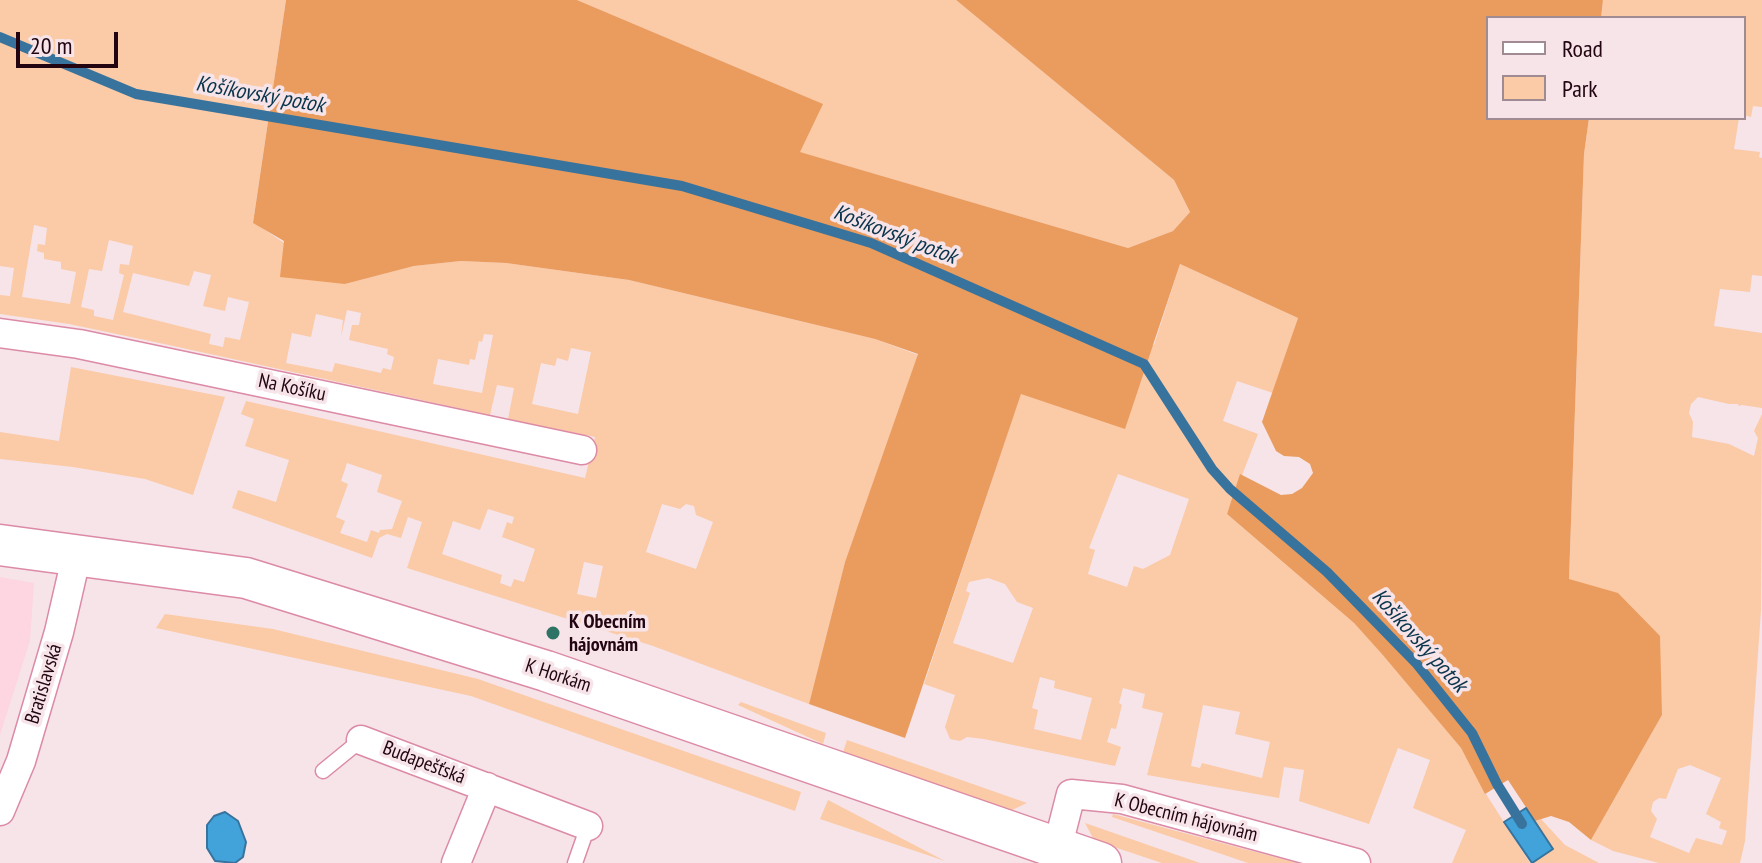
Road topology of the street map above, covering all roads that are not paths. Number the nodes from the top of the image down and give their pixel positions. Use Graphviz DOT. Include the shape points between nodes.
graph roads {
  1 [pos="0,333"];
  2 [pos="582,450"];
  3 [pos="0,545"];
  4 [pos="77,554"];
  5 [pos="361,740"];
  6 [pos="323,771"];
  7 [pos="487,787"];
  8 [pos="0,811"];
  9 [pos="588,826"];
  10 [pos="1057,849"];
  11 [pos="456,863"];
  12 [pos="575,863"];
  13 [pos="1101,863"];
  14 [pos="1356,863"];
  1 -- 2 [label="street, Na Košíku" via="79,344"];
  3 -- 4 [label="main road, K Horkám"];
  4 -- 8 [label="street, Bratislavská" via="25,747"];
  4 -- 10 [label="main road, K Horkám" via="246,578 546,671"];
  5 -- 6 [label="lane"];
  5 -- 7 [label="street, Budapešťská"];
  7 -- 9 [label="street, Budapešťská"];
  7 -- 11 [label="street, Budapešťská"];
  9 -- 12 [label="lane"];
  10 -- 13 [label="main road, K Horkám"];
  10 -- 14 [label="street, K Obecním hájovnám" via="1071,794 1122,799"];
}
